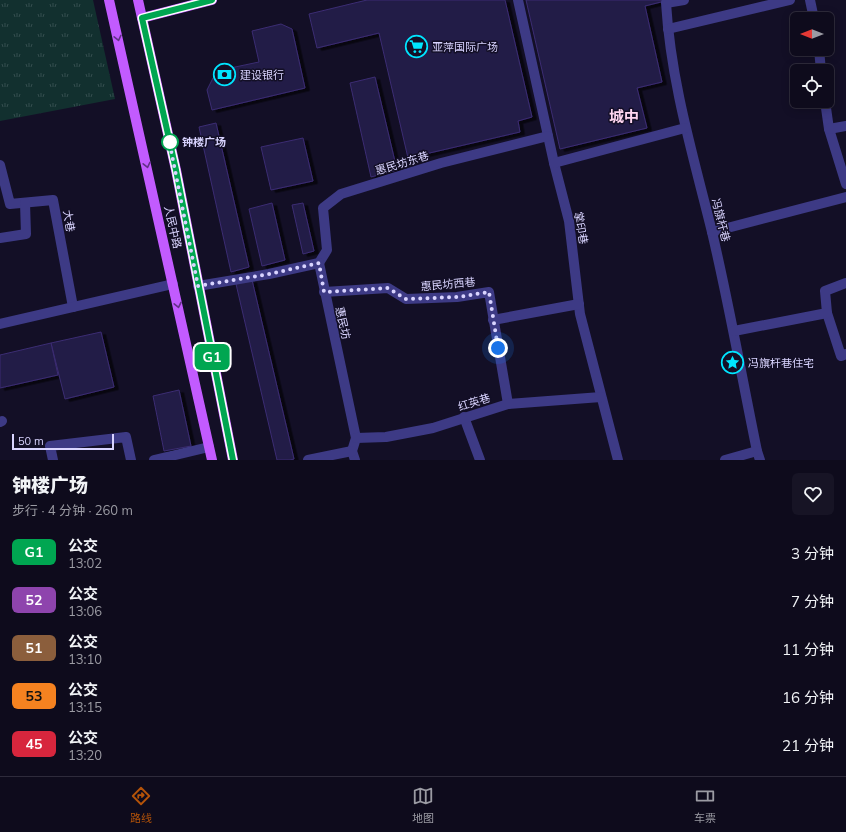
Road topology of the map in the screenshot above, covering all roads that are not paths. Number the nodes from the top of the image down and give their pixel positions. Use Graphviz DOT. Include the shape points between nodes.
graph roads {
  1 [pos="109,0"];
  2 [pos="138,0"];
  3 [pos="212,0"];
  4 [pos="518,0"];
  5 [pos="684,0"];
  6 [pos="790,0"];
  7 [pos="810,0"];
  8 [pos="813,12"];
  9 [pos="142,18"];
  10 [pos="668,28"];
  11 [pos="826,108"];
  12 [pos="846,126"];
  13 [pos="684,128"];
  14 [pos="829,129"];
  15 [pos="548,136"];
  16 [pos="554,163"];
  17 [pos="0,165"];
  18 [pos="845,180"];
  19 [pos="846,197"];
  20 [pos="25,203"];
  21 [pos="712,232"];
  22 [pos="0,238"];
  23 [pos="319,263"];
  24 [pos="846,283"];
  25 [pos="173,284"];
  26 [pos="198,286"];
  27 [pos="324,292"];
  28 [pos="580,304"];
  29 [pos="73,307"];
  30 [pos="827,313"];
  31 [pos="493,320"];
  32 [pos="0,324"];
  33 [pos="734,331"];
  34 [pos="846,354"];
  35 [pos="601,397"];
  36 [pos="508,404"];
  37 [pos="464,417"];
  38 [pos="356,438"];
  39 [pos="209,447"];
  40 [pos="354,455"];
  41 [pos="758,456"];
  42 [pos="53,460"];
  43 [pos="131,460"];
  44 [pos="154,460"];
  45 [pos="212,460"];
  46 [pos="233,460"];
  47 [pos="308,460"];
  48 [pos="480,460"];
  49 [pos="618,460"];
  50 [pos="725,460"];
  1 -- 25 [label="main road, 人民中路, one-way"];
  2 -- 9 [label="main road, 人民中路"];
  3 -- 9 [label="main road"];
  4 -- 15 [label="lane, 掌印巷"];
  5 -- 10 [label="lane, 冯旗杆巷" via="666,3"];
  6 -- 10 [label="lane"];
  7 -- 8 [label="lane"];
  9 -- 26 [label="main road, 人民中路" via="176,170"];
  10 -- 13 [label="lane, 冯旗杆巷"];
  11 -- 14 [label="lane"];
  12 -- 14 [label="lane"];
  13 -- 16 [label="lane"];
  13 -- 21 [label="lane, 冯旗杆巷"];
  14 -- 18 [label="lane"];
  15 -- 16 [label="lane, 掌印巷"];
  15 -- 23 [label="lane, 惠民坊东巷" via="441,163 341,194 323,208 327,250"];
  16 -- 28 [label="lane, 掌印巷" via="569,221"];
  17 -- 20 [label="lane, 大巷" via="10,204"];
  19 -- 21 [label="lane"];
  20 -- 22 [label="lane" via="26,234"];
  20 -- 29 [label="lane, 大巷" via="53,200"];
  21 -- 33 [label="lane, 冯旗杆巷"];
  23 -- 26 [label="lane"];
  23 -- 27 [label="lane, 惠民坊"];
  24 -- 30 [label="lane" via="825,290"];
  25 -- 29 [label="lane"];
  25 -- 39 [label="main road, 人民中路, one-way"];
  26 -- 46 [label="main road, 人民中路"];
  27 -- 31 [label="lane, 惠民坊西巷" via="388,288 406,299 458,297 489,292"];
  27 -- 38 [label="lane, 惠民坊"];
  28 -- 31 [label="lane"];
  28 -- 35 [label="lane, 掌印巷"];
  29 -- 32 [label="lane"];
  30 -- 33 [label="lane"];
  30 -- 34 [label="lane" via="841,356"];
  31 -- 36 [label="lane, 惠民坊西巷"];
  33 -- 41 [label="lane, 冯旗杆巷"];
  35 -- 36 [label="lane, 红英巷"];
  35 -- 49 [label="lane, 掌印巷"];
  36 -- 37 [label="lane, 红英巷"];
  37 -- 38 [label="lane, 红英巷" via="433,428 386,437"];
  37 -- 48 [label="lane"];
  38 -- 40 [label="lane"];
  39 -- 44 [label="lane"];
  39 -- 45 [label="main road, 人民中路"];
  40 -- 47 [label="lane"];
  41 -- 50 [label="lane"];
  42 -- 43 [label="lane" via="50,446 126,436"];
}
